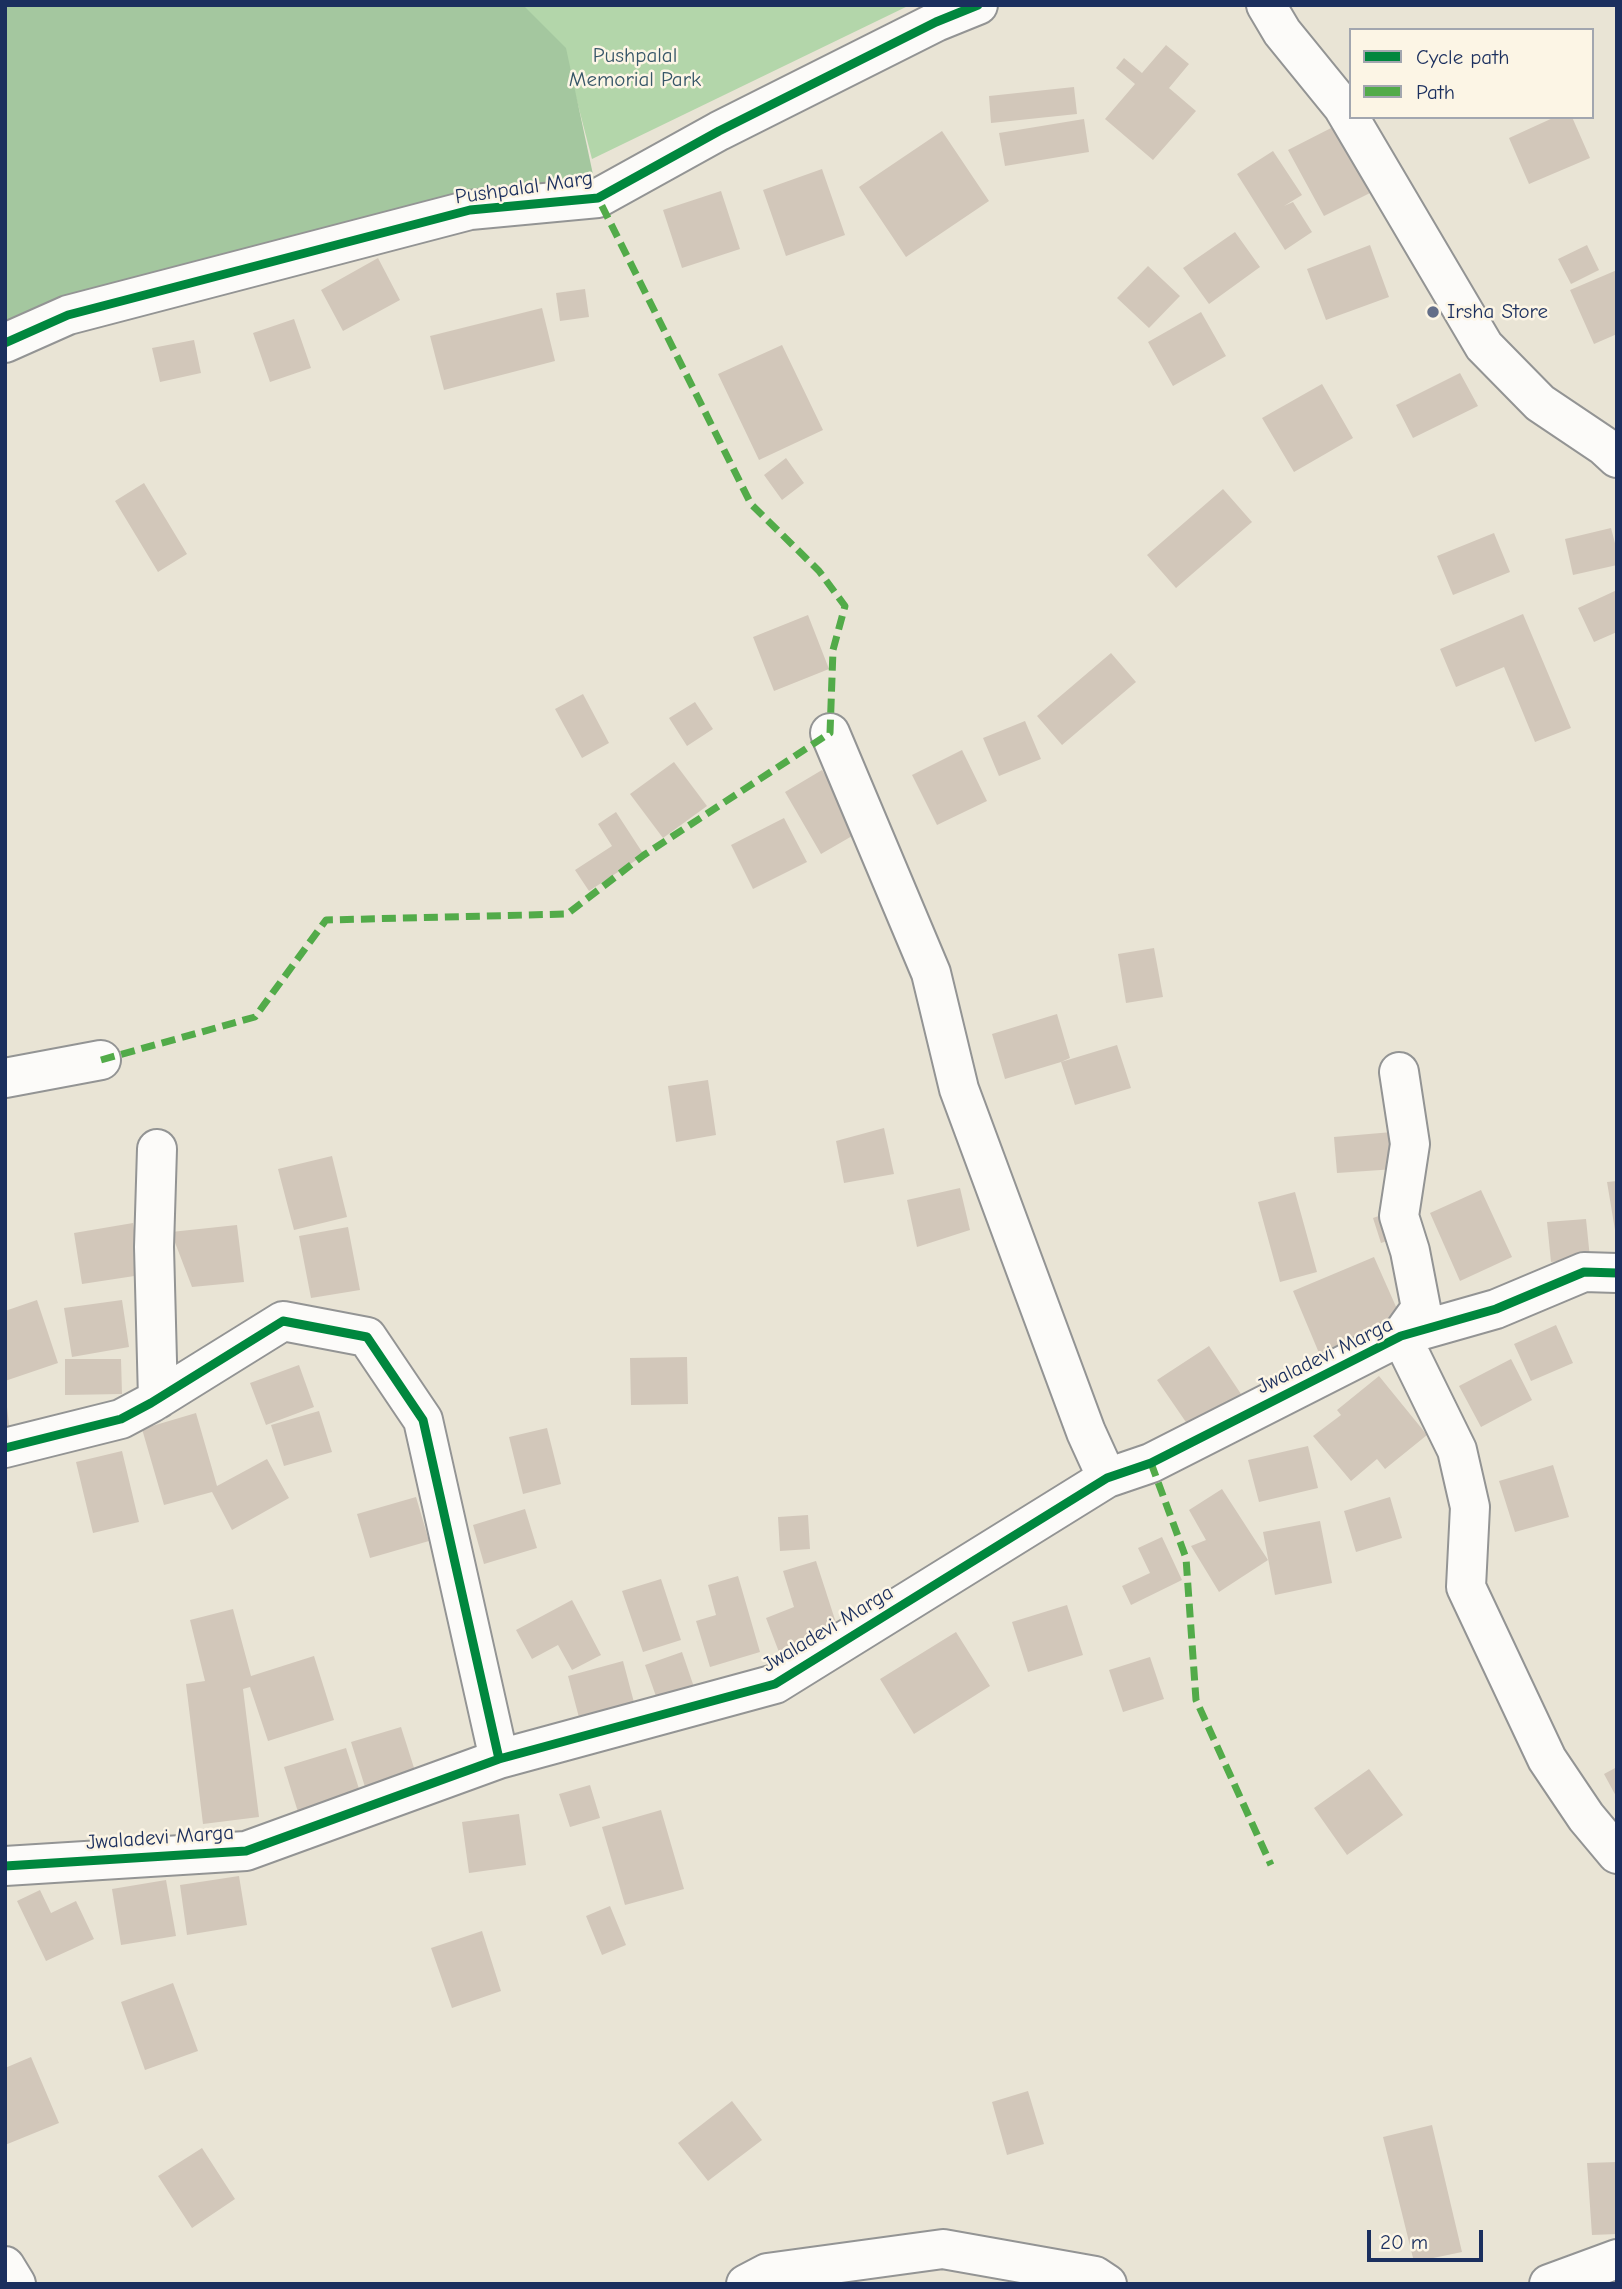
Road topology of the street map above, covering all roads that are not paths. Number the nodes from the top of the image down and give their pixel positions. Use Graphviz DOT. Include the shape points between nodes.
graph roads {
  1 [pos="978,5"];
  2 [pos="1266,5"];
  3 [pos="1349,117"];
  4 [pos="1350,119"];
  5 [pos="5,343"];
  6 [pos="1617,458"];
  7 [pos="830,733"];
  8 [pos="101,1059"];
  9 [pos="1399,1072"];
  10 [pos="5,1078"];
  11 [pos="157,1149"];
  12 [pos="1617,1273"];
  13 [pos="1401,1336"];
  14 [pos="158,1399"];
  15 [pos="5,1448"];
  16 [pos="1107,1479"];
  17 [pos="499,1759"];
  18 [pos="1617,1854"];
  19 [pos="5,1866"];
  20 [pos="1617,2259"];
  21 [pos="5,2266"];
  22 [pos="16,2284"];
  23 [pos="746,2284"];
  24 [pos="1107,2284"];
  25 [pos="1549,2284"];
  1 -- 5 [label="street, Pushpalal Marg" via="719,131 598,198 470,210 68,315"];
  2 -- 3 [label="street" via="1282,33"];
  4 -- 6 [label="street" via="1484,346 1540,403"];
  7 -- 16 [label="street" via="931,973 959,1089"];
  8 -- 10 [label="street"];
  9 -- 13 [label="street" via="1410,1144 1399,1216 1421,1308"];
  11 -- 14 [label="street" via="153,1247"];
  12 -- 13 [label="street, Jwaladevi Marga" via="1584,1272 1496,1309"];
  13 -- 16 [label="street, Jwaladevi Marga" via="1151,1463"];
  13 -- 18 [label="street" via="1457,1450 1471,1507 1466,1587 1547,1759"];
  14 -- 15 [label="street" via="121,1419"];
  14 -- 17 [label="street" via="283,1321 367,1337 423,1420"];
  16 -- 17 [label="street, Jwaladevi Marga" via="775,1684"];
  17 -- 19 [label="street, Jwaladevi Marga" via="246,1851"];
  20 -- 25 [label="street"];
  21 -- 22 [label="street"];
  23 -- 24 [label="street" via="767,2273 943,2249 1095,2276"];
}
